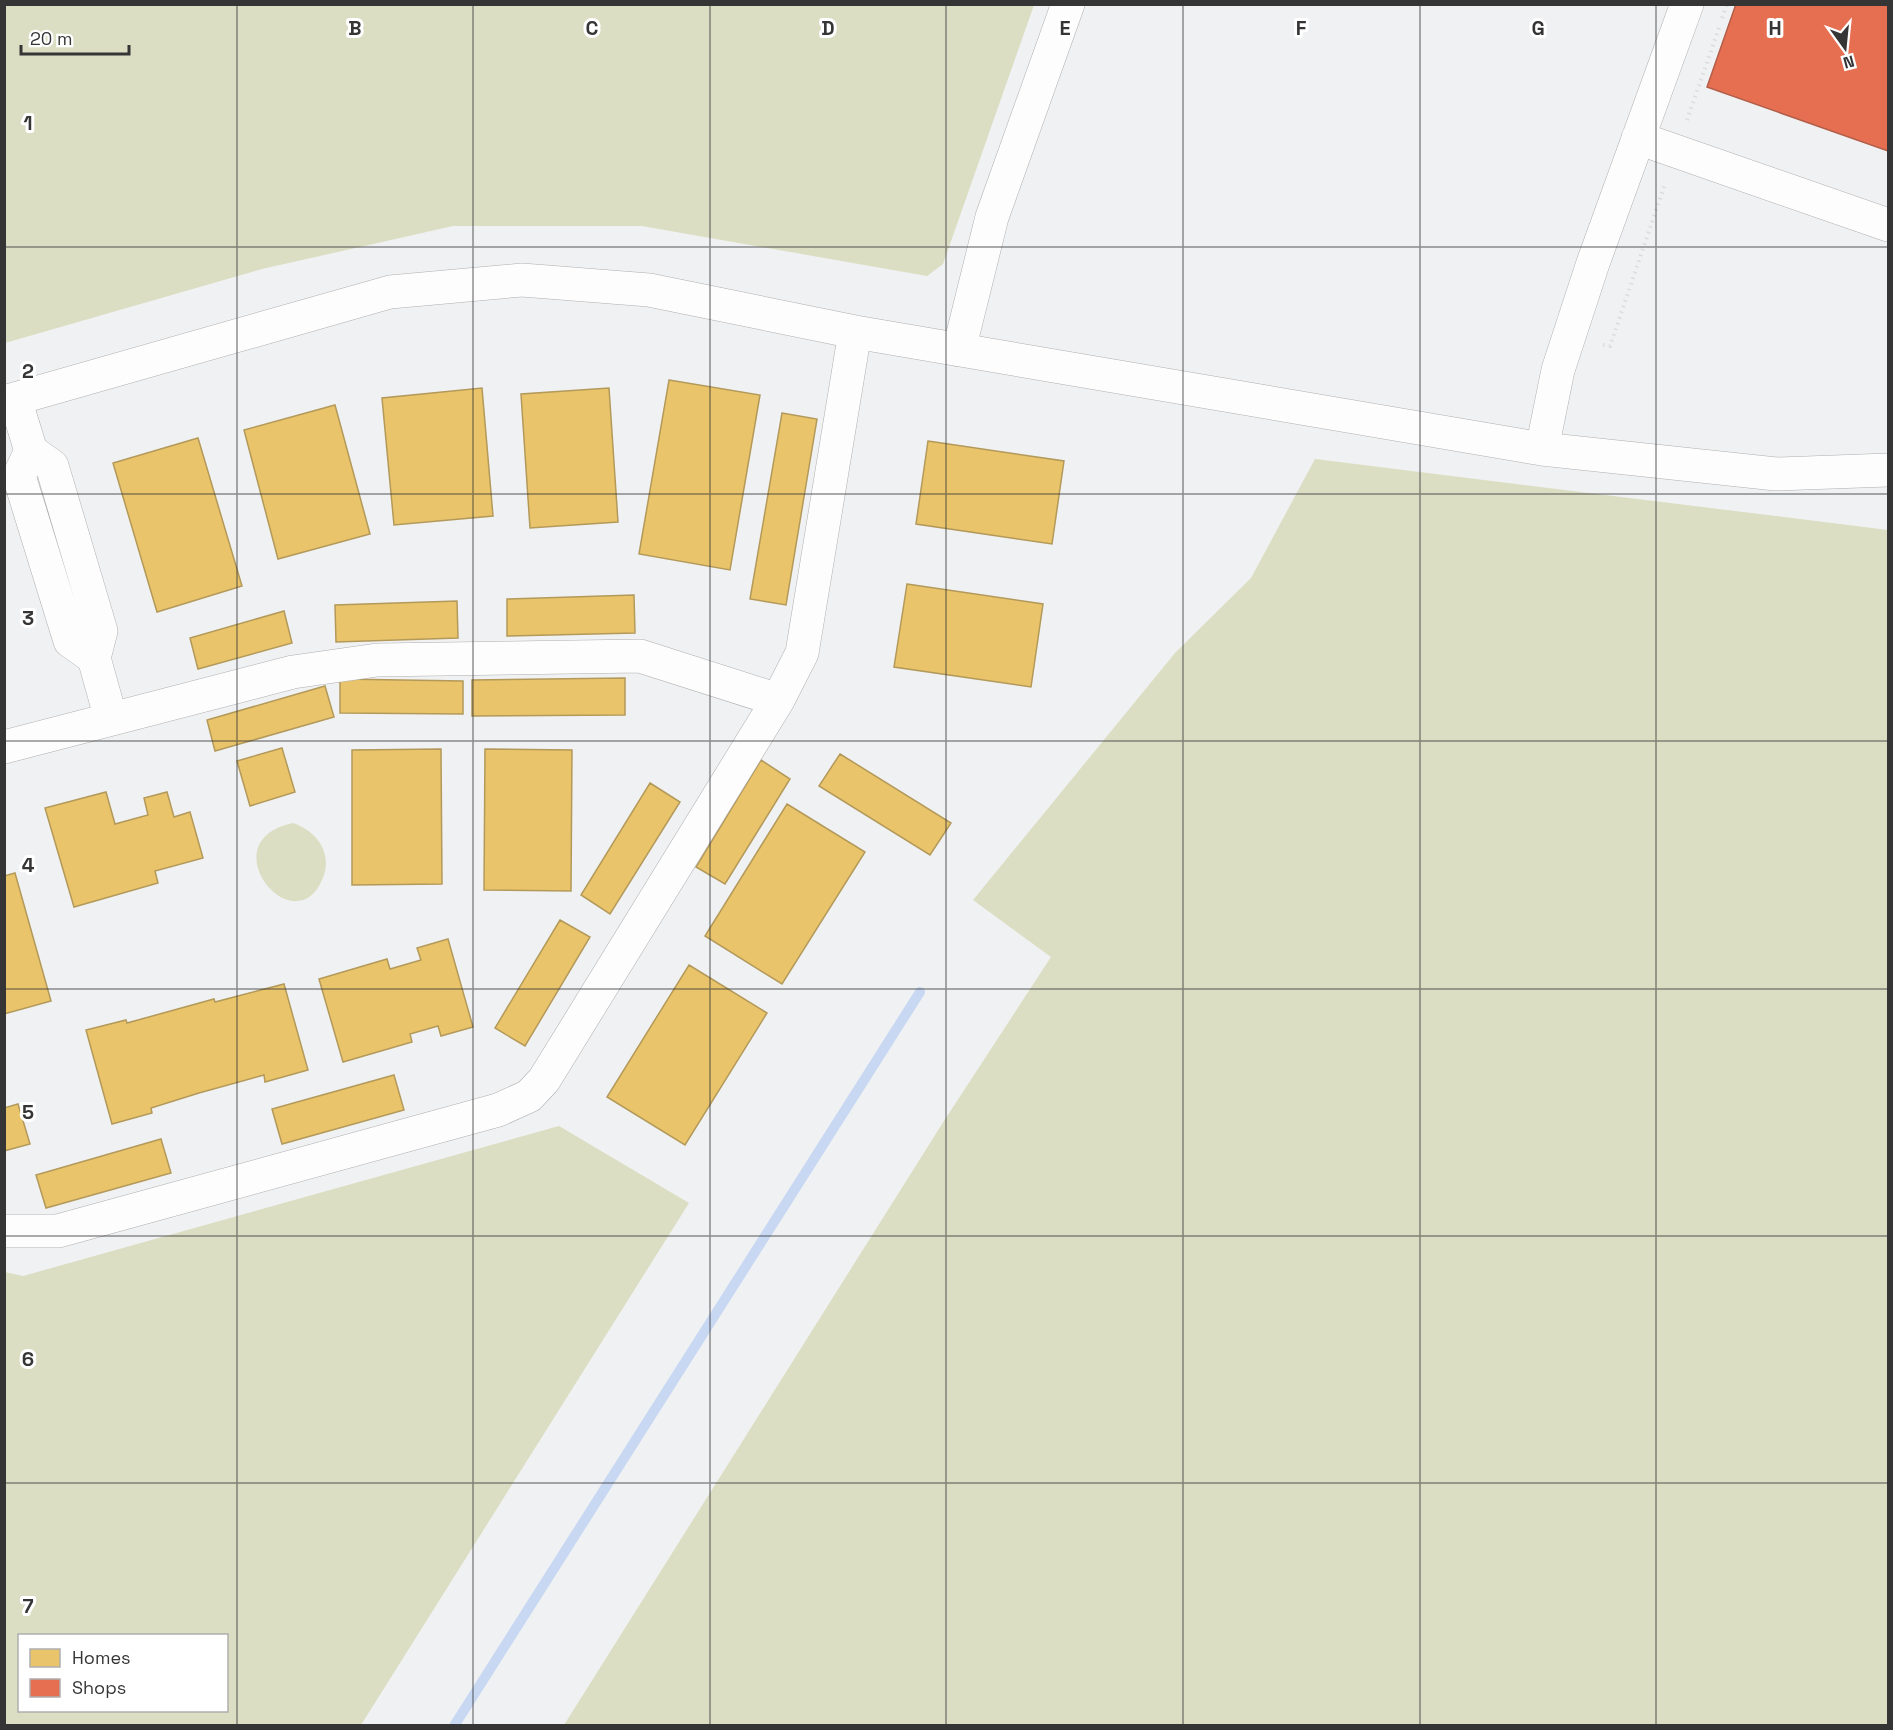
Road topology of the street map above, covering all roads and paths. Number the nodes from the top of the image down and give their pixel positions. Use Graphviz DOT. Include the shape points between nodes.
graph roads {
  1 [pos="1068,4"];
  2 [pos="1687,4"];
  3 [pos="1727,4"];
  4 [pos="1638,138"];
  5 [pos="1676,152"];
  6 [pos="1888,225"];
  7 [pos="855,332"];
  8 [pos="959,350"];
  9 [pos="1599,352"];
  10 [pos="10,400"];
  11 [pos="1542,449"];
  12 [pos="1888,470"];
  13 [pos="778,699"];
  14 [pos="111,719"];
  15 [pos="4,747"];
  16 [pos="4,1231"];
  1 -- 8 [label="street" via="992,217"];
  2 -- 4 [label="street"];
  3 -- 5 [label="path"];
  4 -- 5 [label="street"];
  4 -- 11 [label="street" via="1558,370"];
  5 -- 6 [label="street"];
  5 -- 9 [label="path" via="1610,346 1601,344"];
  7 -- 8 [label="street"];
  7 -- 10 [label="street" via="649,290 522,280 390,292"];
  7 -- 13 [label="street" via="802,653"];
  8 -- 11 [label="street"];
  10 -- 14 [label="street" via="31,451 19,476 70,641 94,658"];
  11 -- 12 [label="street" via="1776,474"];
  13 -- 14 [label="street" via="640,656 377,660 293,672"];
  13 -- 16 [label="street" via="544,1080 528,1096 498,1110 58,1231"];
  14 -- 15 [label="street"];
}
